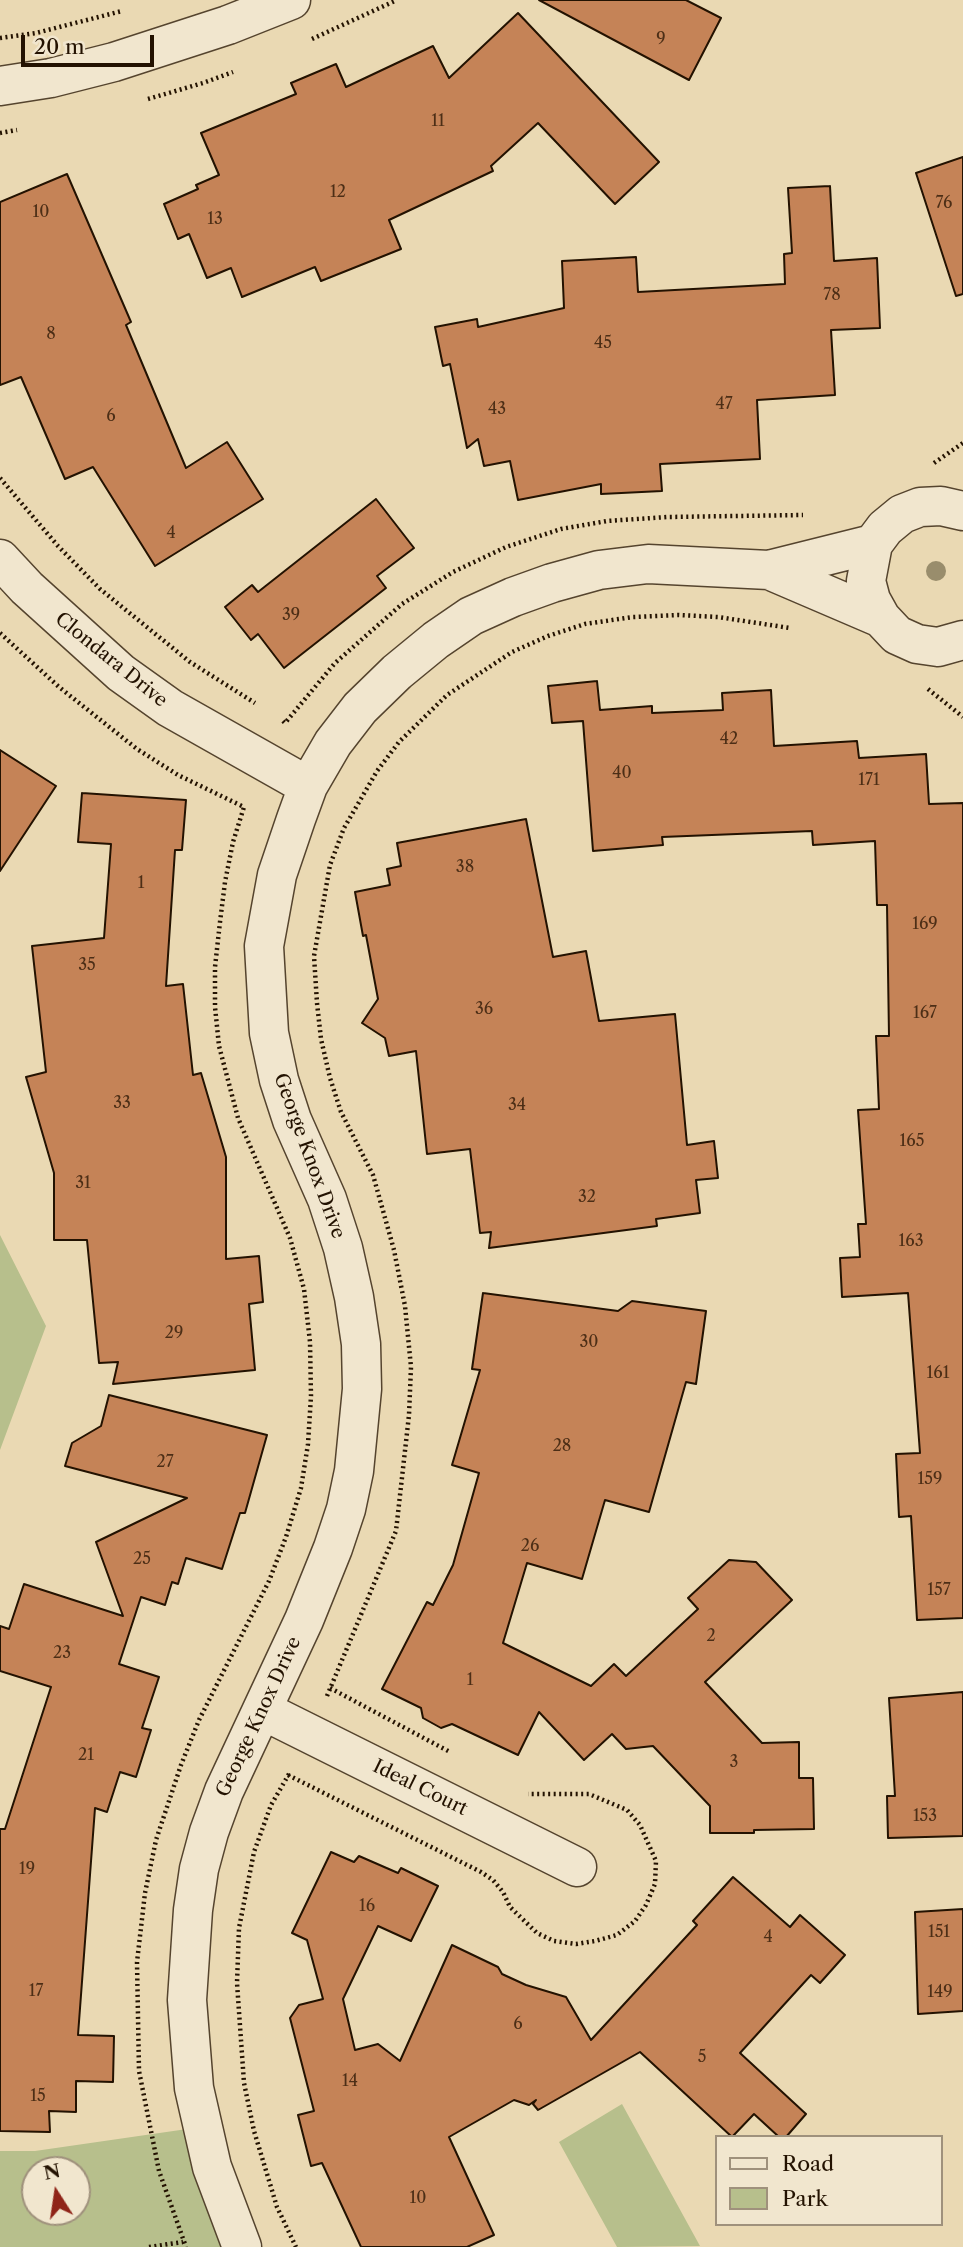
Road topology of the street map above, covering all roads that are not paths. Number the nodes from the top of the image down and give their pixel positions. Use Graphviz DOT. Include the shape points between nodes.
graph roads {
  1 [pos="291,0"];
  2 [pos="0,86"];
  3 [pos="956,503"];
  4 [pos="873,544"];
  5 [pos="0,559"];
  6 [pos="769,570"];
  7 [pos="881,618"];
  8 [pos="955,649"];
  9 [pos="308,786"];
  10 [pos="262,1710"];
  11 [pos="577,1867"];
  12 [pos="242,2247"];
  1 -- 2 [label="street" via="114,62"];
  3 -- 4 [label="street" via="901,514"];
  4 -- 6 [label="street, George Knox Drive"];
  4 -- 7 [label="street" via="866,581"];
  5 -- 9 [label="street, Clondara Drive" via="121,673 170,708"];
  6 -- 7 [label="street, George Knox Drive"];
  6 -- 9 [label="street, George Knox Drive" via="648,564 599,569 542,586 471,616 397,672 360,708"];
  7 -- 8 [label="street" via="897,635 916,644"];
  9 -- 10 [label="street, George Knox Drive" via="277,875 264,946 269,1033 292,1120 327,1199 342,1248 354,1297 362,1390 346,1509 304,1620"];
  10 -- 11 [label="street, Ideal Court"];
  10 -- 12 [label="street, George Knox Drive" via="209,1832 199,1869 188,1965 194,2088 212,2167"];
}
